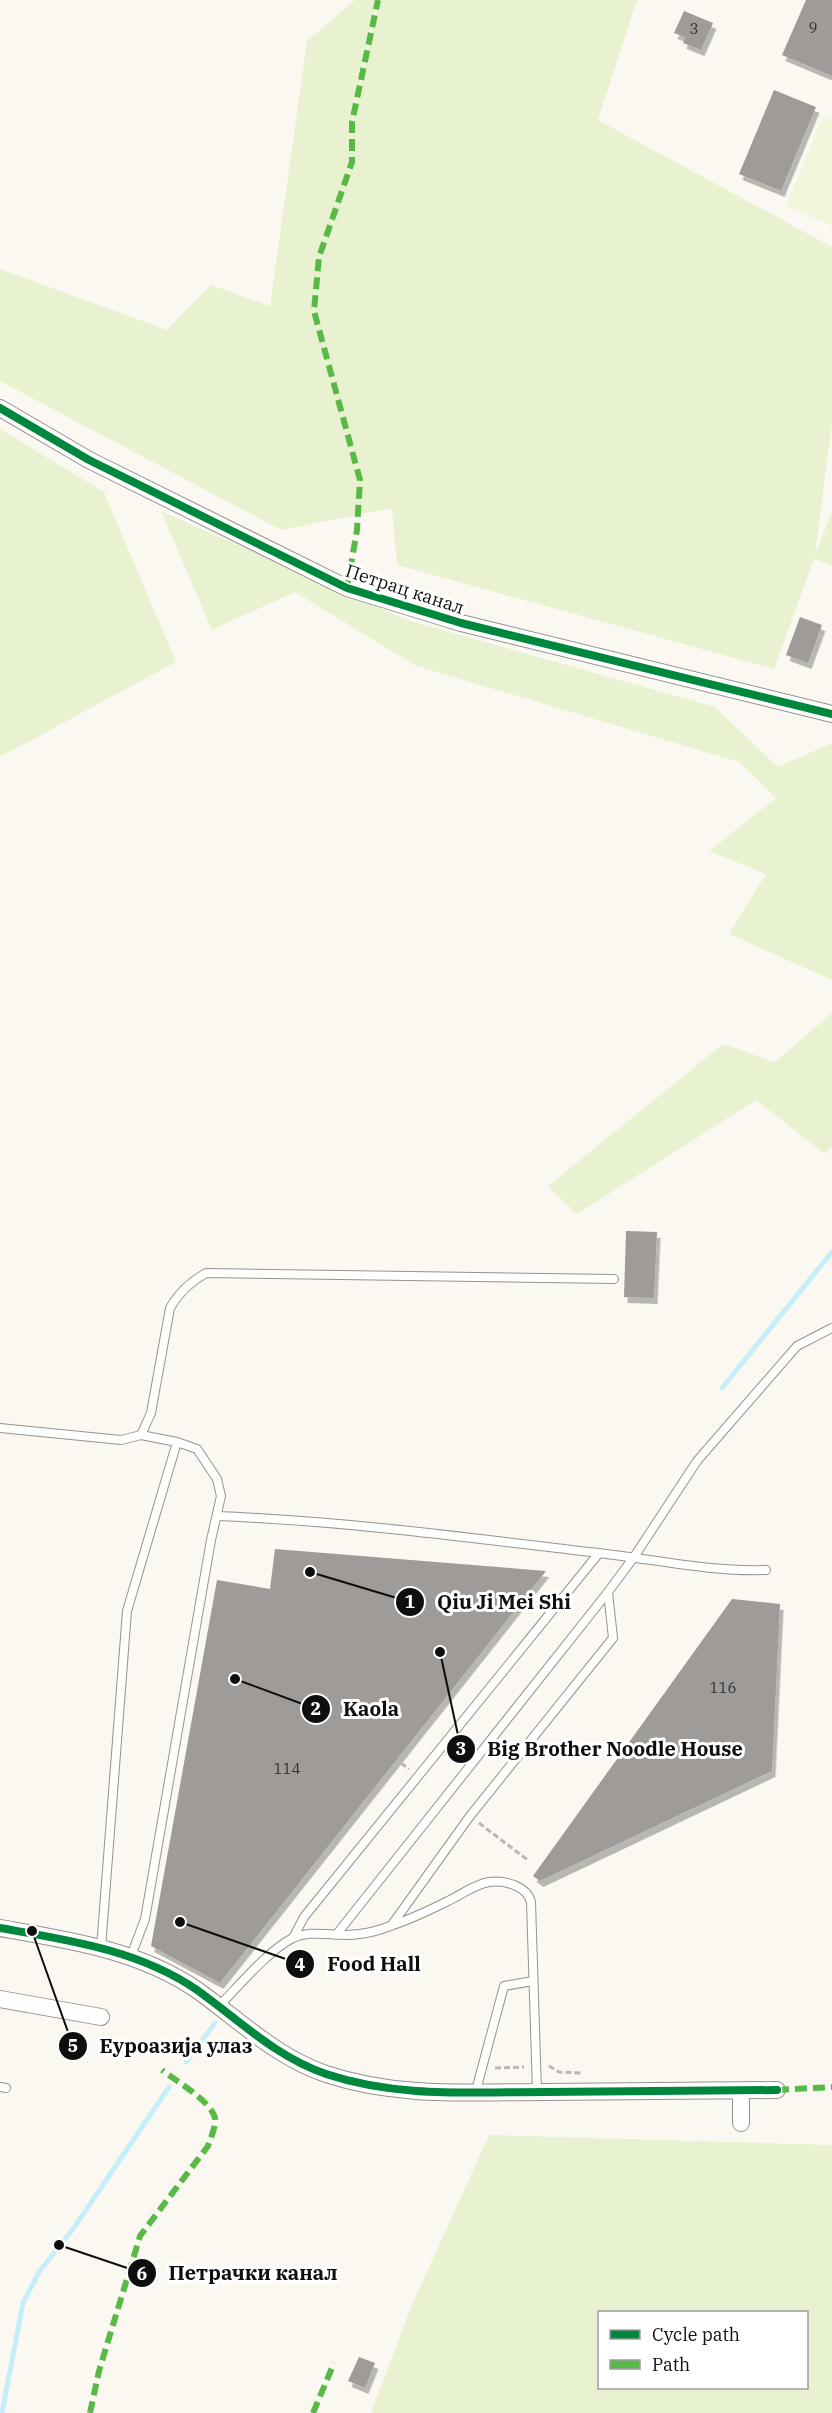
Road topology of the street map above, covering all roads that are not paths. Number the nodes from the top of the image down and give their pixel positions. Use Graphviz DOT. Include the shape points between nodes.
graph roads {
  1 [pos="0,408"];
  2 [pos="832,714"];
  3 [pos="614,1279"];
  4 [pos="832,1328"];
  5 [pos="0,1428"];
  6 [pos="141,1435"];
  7 [pos="177,1442"];
  8 [pos="217,1516"];
  9 [pos="599,1553"];
  10 [pos="634,1557"];
  11 [pos="766,1570"];
  12 [pos="608,1592"];
  13 [pos="391,1926"];
  14 [pos="0,1928"];
  15 [pos="336,1935"];
  16 [pos="293,1938"];
  17 [pos="101,1948"];
  18 [pos="131,1956"];
  19 [pos="533,1981"];
  20 [pos="0,1999"];
  21 [pos="218,2007"];
  22 [pos="101,2017"];
  23 [pos="777,2090"];
  24 [pos="741,2091"];
  25 [pos="537,2092"];
  26 [pos="475,2094"];
  27 [pos="741,2123"];
  1 -- 2 [label="street, Петрац канал" via="89,460 347,588 461,623"];
  3 -- 6 [label="lane" via="206,1273 176,1296 170,1308 151,1413"];
  4 -- 10 [label="lane" via="797,1346 697,1461"];
  5 -- 6 [label="lane" via="121,1440"];
  6 -- 7 [label="lane"];
  7 -- 8 [label="lane" via="197,1449 217,1479 221,1496"];
  7 -- 17 [label="lane" via="127,1611"];
  8 -- 9 [label="lane" via="276,1518"];
  8 -- 18 [label="lane" via="145,1919"];
  9 -- 10 [label="lane"];
  9 -- 16 [label="lane" via="304,1917"];
  10 -- 11 [label="lane" via="734,1571"];
  10 -- 12 [label="lane"];
  12 -- 13 [label="lane" via="613,1638 470,1816"];
  12 -- 15 [label="lane"];
  13 -- 15 [label="lane" via="358,1935"];
  13 -- 19 [label="lane" via="478,1885 501,1882 515,1886 531,1902"];
  14 -- 17 [label="street"];
  15 -- 16 [label="lane" via="305,1933"];
  16 -- 21 [label="lane" via="278,1947"];
  17 -- 18 [label="street"];
  18 -- 21 [label="street" via="197,1990"];
  19 -- 25 [label="lane"];
  19 -- 26 [label="lane" via="504,1986"];
  20 -- 22 [label="street"];
  21 -- 26 [label="street" via="271,2047 323,2073 399,2091"];
  23 -- 24 [label="street"];
  24 -- 25 [label="street"];
  24 -- 27 [label="street"];
  25 -- 26 [label="street"];
}
